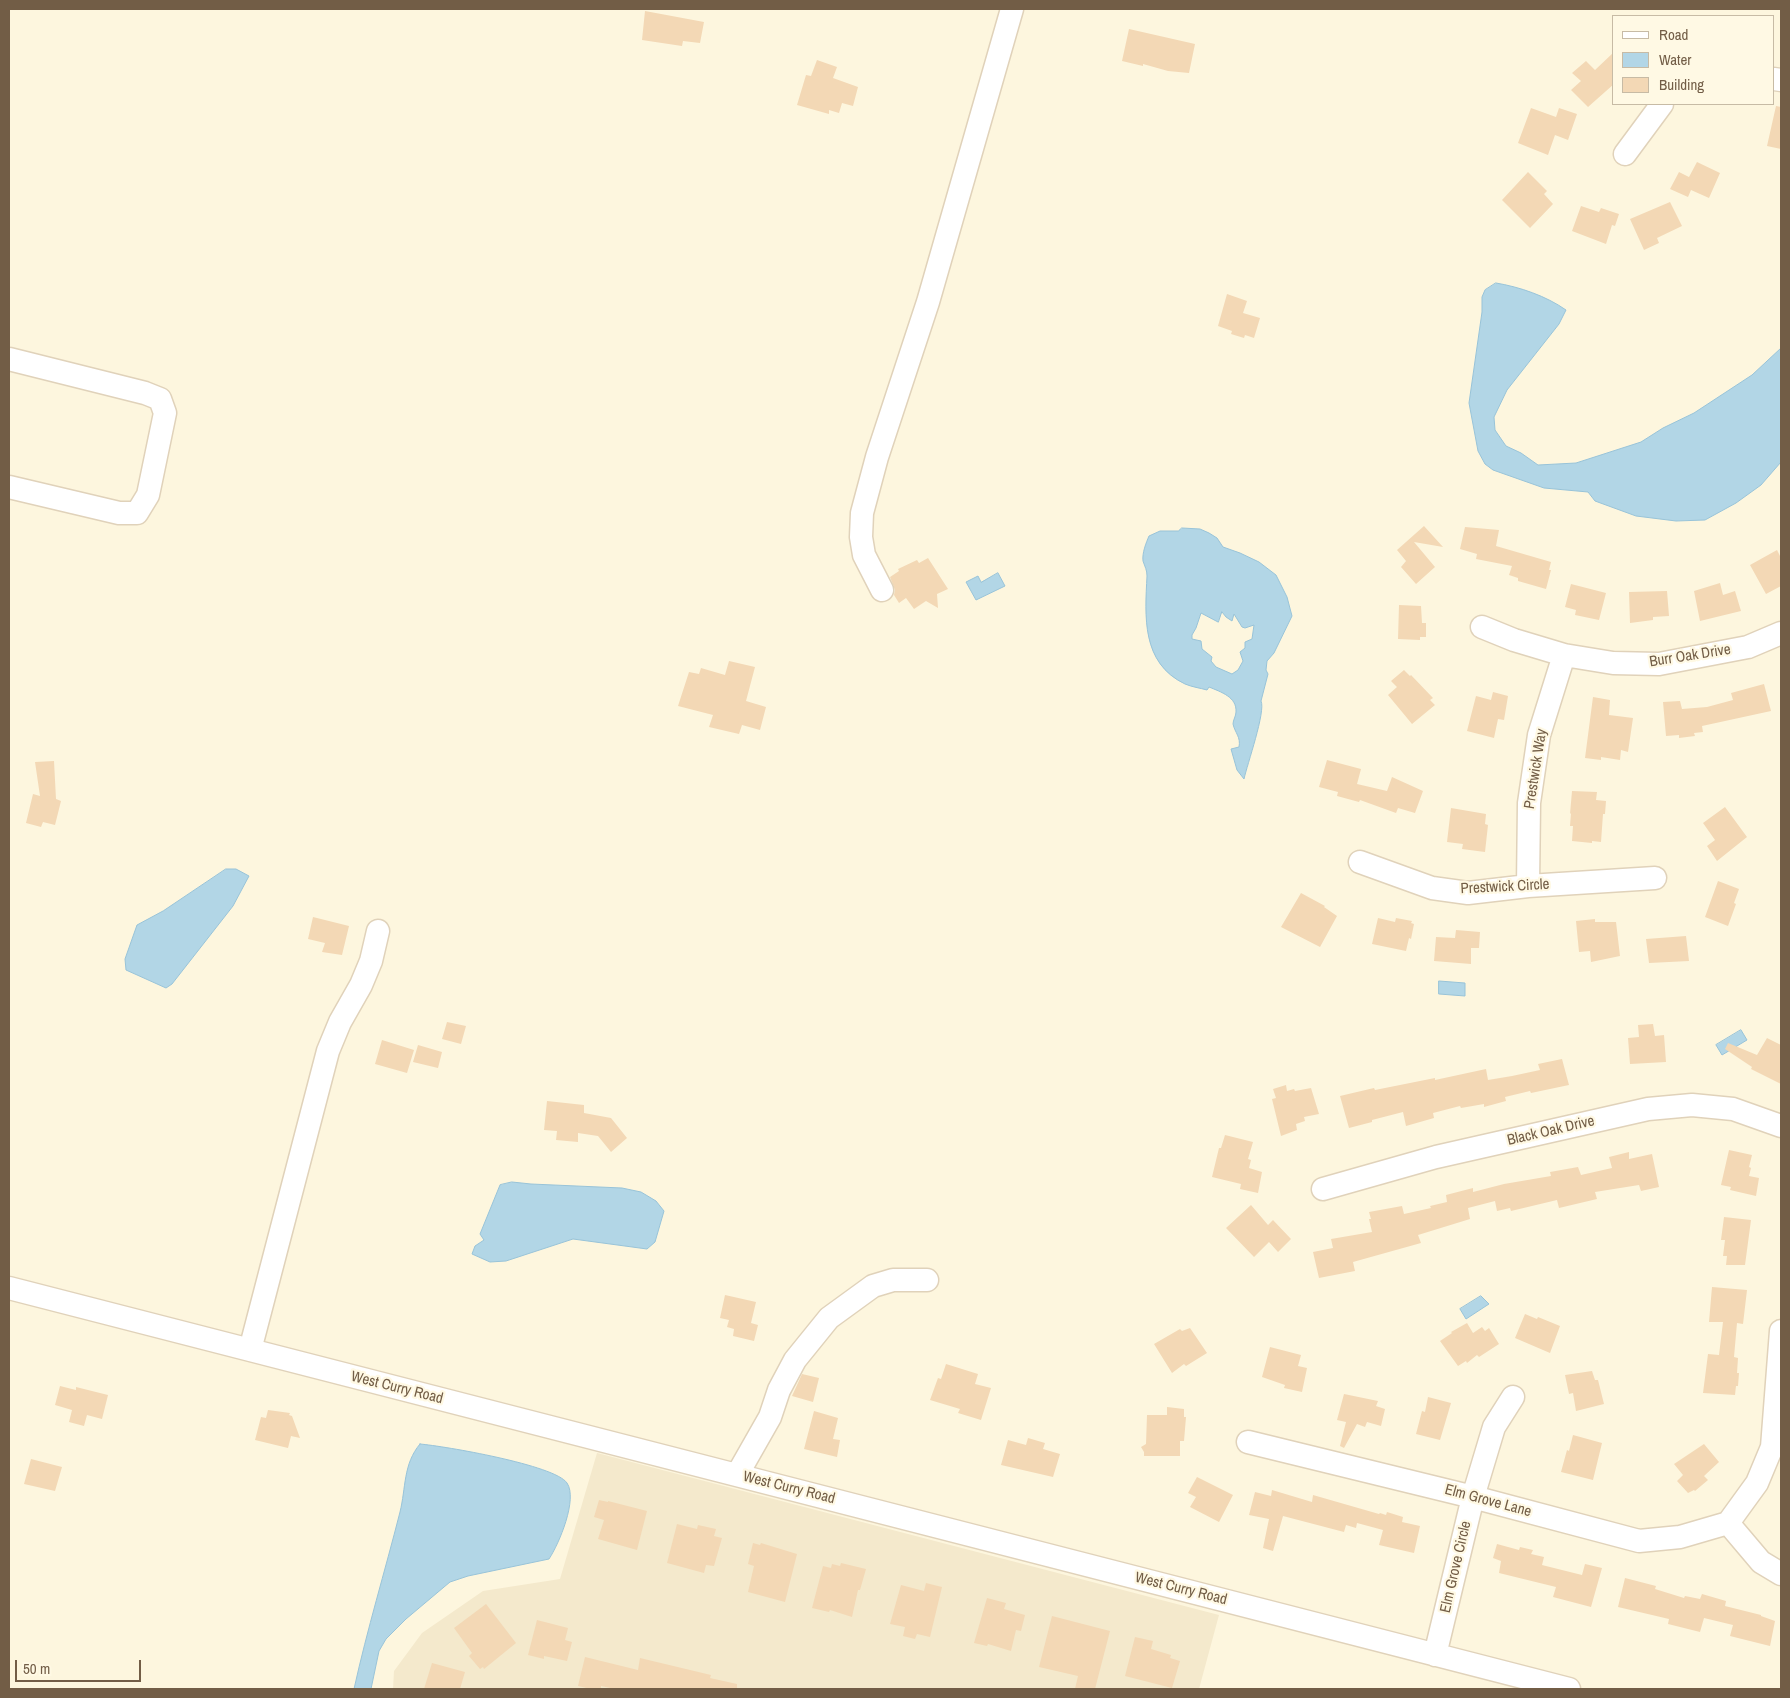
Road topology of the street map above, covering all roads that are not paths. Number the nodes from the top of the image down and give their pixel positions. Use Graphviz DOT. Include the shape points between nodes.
graph roads {
  1 [pos="1012,9"];
  2 [pos="1661,105"];
  3 [pos="1625,154"];
  4 [pos="9,358"];
  5 [pos="9,487"];
  6 [pos="882,590"];
  7 [pos="1482,627"];
  8 [pos="1781,634"];
  9 [pos="1564,655"];
  10 [pos="1360,862"];
  11 [pos="1654,878"];
  12 [pos="1528,886"];
  13 [pos="378,931"];
  14 [pos="1781,1126"];
  15 [pos="1323,1189"];
  16 [pos="927,1280"];
  17 [pos="9,1288"];
  18 [pos="1781,1333"];
  19 [pos="250,1350"];
  20 [pos="1513,1397"];
  21 [pos="1248,1442"];
  22 [pos="737,1475"];
  23 [pos="1473,1496"];
  24 [pos="1728,1523"];
  25 [pos="1781,1574"];
  26 [pos="1435,1655"];
  27 [pos="1569,1689"];
  1 -- 6 [label="street" via="928,302 862,513 864,555"];
  2 -- 3 [label="street"];
  4 -- 5 [label="street" via="146,392 160,399 165,413 148,495 137,514 119,513"];
  7 -- 9 [label="street, Burr Oak Drive"];
  8 -- 9 [label="street, Burr Oak Drive" via="1748,647 1659,664 1613,663"];
  9 -- 12 [label="street, Prestwick Way" via="1539,735 1529,803"];
  10 -- 12 [label="street, Prestwick Circle" via="1432,888 1468,892"];
  11 -- 12 [label="street, Prestwick Circle"];
  13 -- 19 [label="street" via="365,977 328,1051"];
  14 -- 15 [label="street, Black Oak Drive" via="1734,1109 1692,1105 1648,1109 1436,1157"];
  16 -- 22 [label="street" via="893,1280 873,1286 830,1318 795,1360 779,1390 770,1417"];
  17 -- 19 [label="street, West Curry Road"];
  18 -- 24 [label="street" via="1772,1447 1758,1483"];
  19 -- 22 [label="street, West Curry Road"];
  20 -- 23 [label="street, Elm Grove Circle" via="1494,1427"];
  21 -- 23 [label="street, Elm Grove Lane"];
  22 -- 26 [label="street, West Curry Road"];
  23 -- 24 [label="street, Elm Grove Lane" via="1639,1541 1680,1537"];
  23 -- 26 [label="street, Elm Grove Circle"];
  24 -- 25 [label="street" via="1761,1562"];
  26 -- 27 [label="street, West Curry Road"];
}
